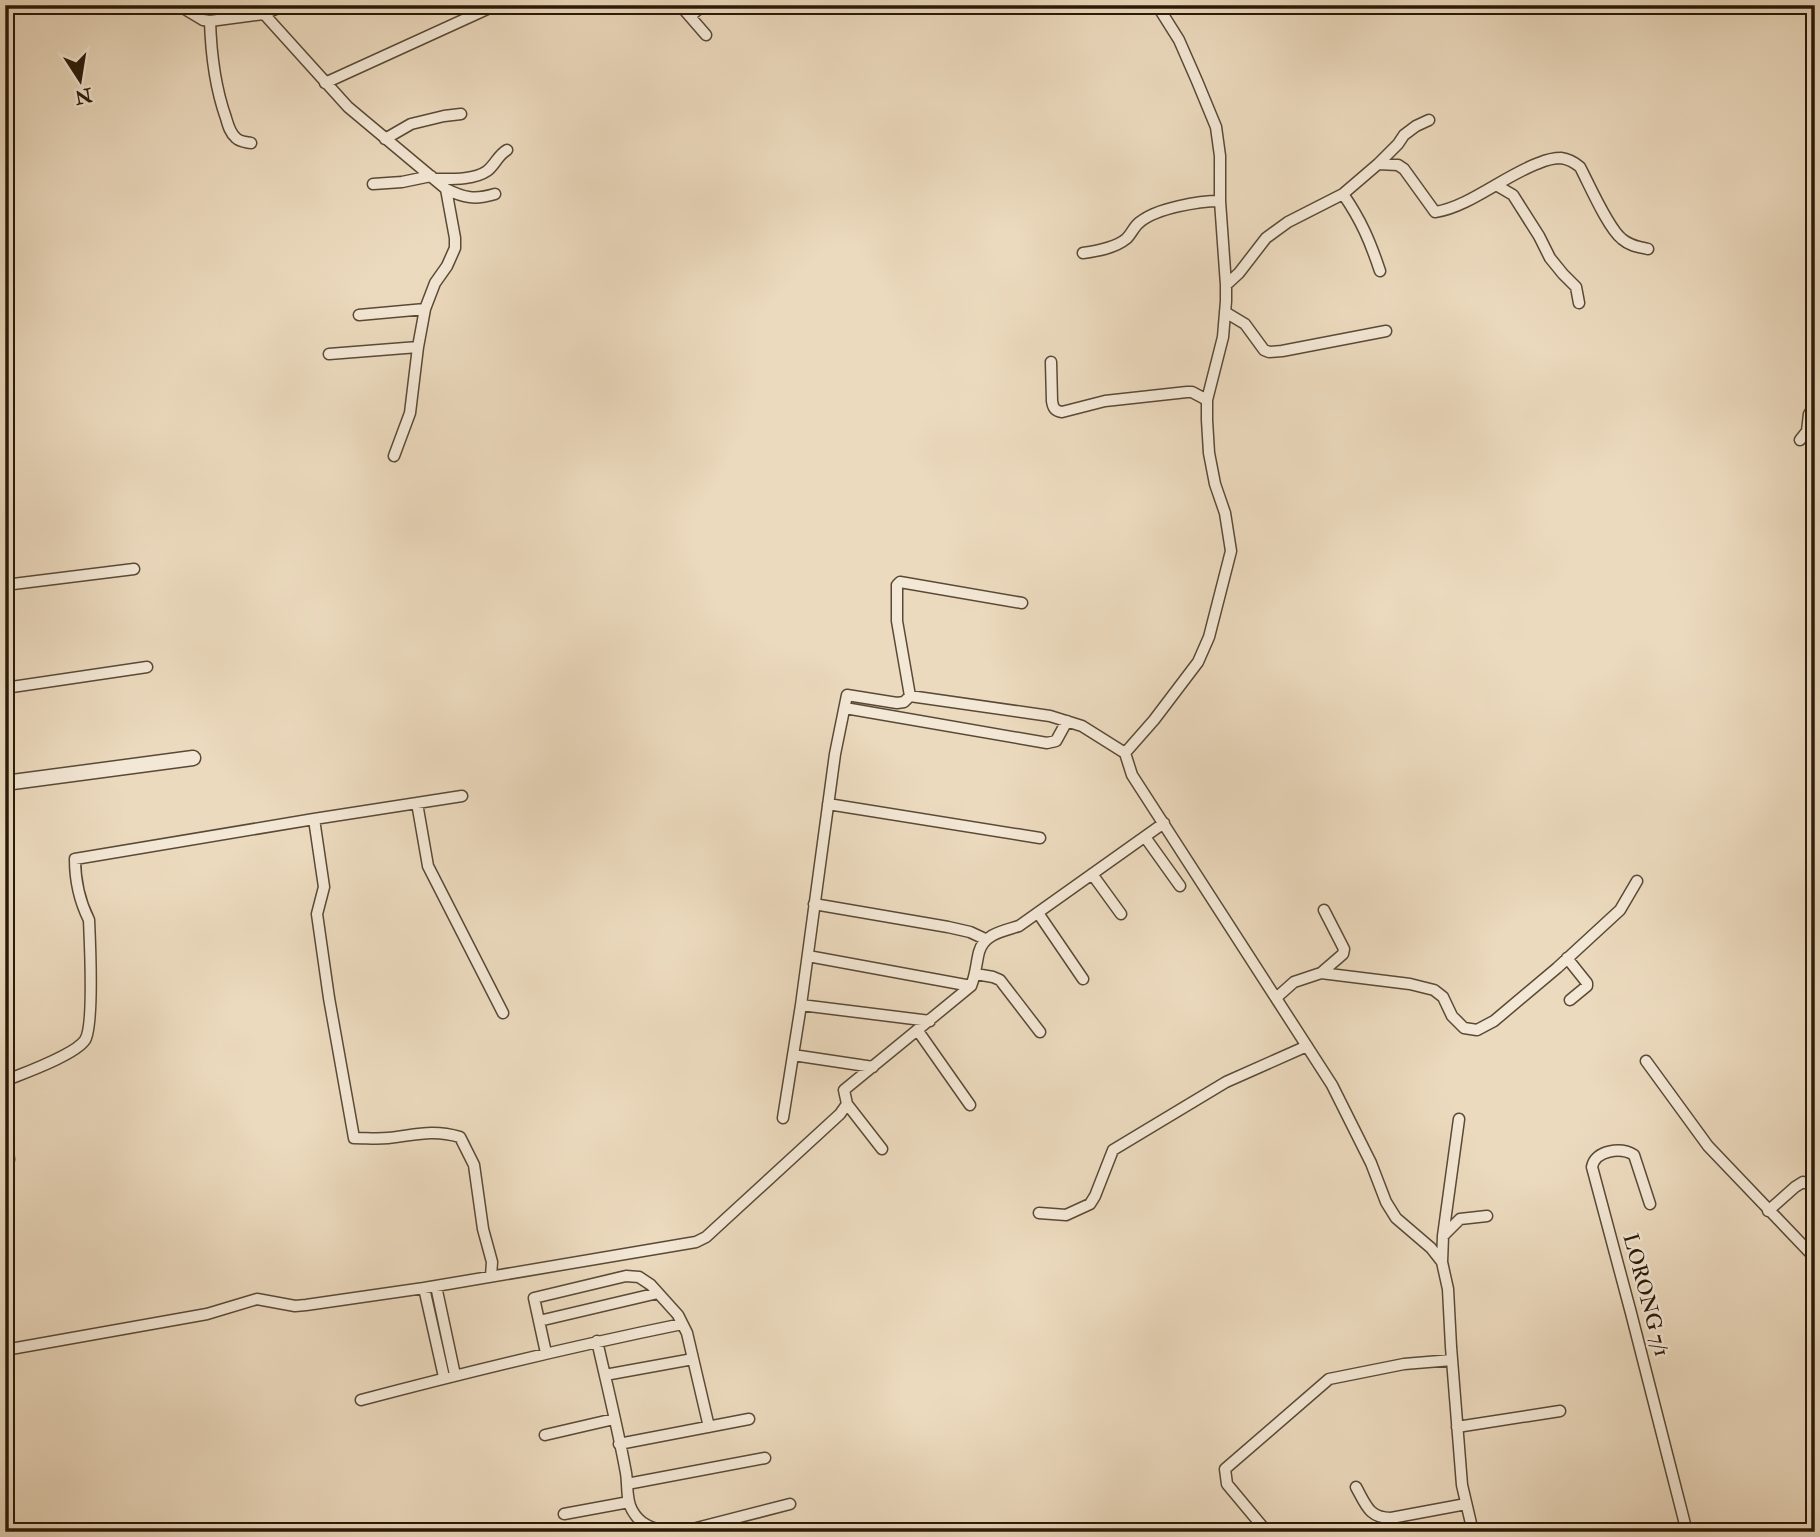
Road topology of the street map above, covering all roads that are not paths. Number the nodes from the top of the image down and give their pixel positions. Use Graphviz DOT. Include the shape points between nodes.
graph roads {
  1 [pos="178,5"];
  2 [pos="285,5"];
  3 [pos="496,5"];
  4 [pos="680,5"];
  5 [pos="704,5"];
  6 [pos="1157,5"];
  7 [pos="264,14"];
  8 [pos="690,16"];
  9 [pos="210,21"];
  10 [pos="706,35"];
  11 [pos="325,83"];
  12 [pos="461,114"];
  13 [pos="1429,120"];
  14 [pos="386,139"];
  15 [pos="251,143"];
  16 [pos="507,150"];
  17 [pos="1378,164"];
  18 [pos="433,178"];
  19 [pos="373,184"];
  20 [pos="1496,185"];
  21 [pos="446,189"];
  22 [pos="495,194"];
  23 [pos="1343,194"];
  24 [pos="1220,201"];
  25 [pos="1648,249"];
  26 [pos="1083,254"];
  27 [pos="1380,271"];
  28 [pos="1226,285"];
  29 [pos="1580,303"];
  30 [pos="425,309"];
  31 [pos="1225,312"];
  32 [pos="359,316"];
  33 [pos="1386,331"];
  34 [pos="418,347"];
  35 [pos="329,354"];
  36 [pos="1051,362"];
  37 [pos="1207,400"];
  38 [pos="1815,405"];
  39 [pos="1800,440"];
  40 [pos="394,456"];
  41 [pos="134,569"];
  42 [pos="5,585"];
  43 [pos="1022,603"];
  44 [pos="147,667"];
  45 [pos="5,688"];
  46 [pos="910,696"];
  47 [pos="845,708"];
  48 [pos="1067,721"];
  49 [pos="1125,752"];
  50 [pos="193,758"];
  51 [pos="5,783"];
  52 [pos="462,796"];
  53 [pos="417,803"];
  54 [pos="828,804"];
  55 [pos="314,819"];
  56 [pos="1164,823"];
  57 [pos="1145,836"];
  58 [pos="1040,838"];
  59 [pos="1092,874"];
  60 [pos="1637,881"];
  61 [pos="1180,886"];
  62 [pos="814,904"];
  63 [pos="1324,910"];
  64 [pos="1038,913"];
  65 [pos="1121,914"];
  66 [pos="985,939"];
  67 [pos="808,956"];
  68 [pos="1567,958"];
  69 [pos="1321,973"];
  70 [pos="976,974"];
  71 [pos="1083,979"];
  72 [pos="971,986"];
  73 [pos="1276,998"];
  74 [pos="1570,1000"];
  75 [pos="801,1005"];
  76 [pos="503,1013"];
  77 [pos="930,1021"];
  78 [pos="918,1031"];
  79 [pos="1040,1032"];
  80 [pos="1307,1046"];
  81 [pos="793,1055"];
  82 [pos="1646,1061"];
  83 [pos="873,1067"];
  84 [pos="847,1104"];
  85 [pos="970,1105"];
  86 [pos="5,1106"];
  87 [pos="783,1118"];
  88 [pos="1458,1119"];
  89 [pos="5,1138"];
  90 [pos="882,1149"];
  91 [pos="5,1180"];
  92 [pos="1815,1188"];
  93 [pos="1650,1204"];
  94 [pos="1768,1211"];
  95 [pos="1039,1213"];
  96 [pos="1487,1216"];
  97 [pos="1443,1236"];
  98 [pos="1815,1258"];
  99 [pos="1442,1262"];
  100 [pos="491,1276"];
  101 [pos="436,1286"];
  102 [pos="424,1288"];
  103 [pos="658,1293"];
  104 [pos="539,1321"];
  105 [pos="682,1324"];
  106 [pos="597,1341"];
  107 [pos="5,1350"];
  108 [pos="546,1353"];
  109 [pos="693,1359"];
  110 [pos="1452,1360"];
  111 [pos="605,1375"];
  112 [pos="449,1376"];
  113 [pos="361,1399"];
  114 [pos="1560,1411"];
  115 [pos="614,1419"];
  116 [pos="749,1419"];
  117 [pos="709,1427"];
  118 [pos="1457,1427"];
  119 [pos="545,1435"];
  120 [pos="619,1444"];
  121 [pos="765,1458"];
  122 [pos="627,1484"];
  123 [pos="1356,1487"];
  124 [pos="629,1502"];
  125 [pos="790,1504"];
  126 [pos="1465,1504"];
  127 [pos="564,1514"];
  128 [pos="667,1532"];
  129 [pos="681,1532"];
  130 [pos="1267,1532"];
  131 [pos="1473,1532"];
  132 [pos="1687,1532"];
  1 -- 9 [label="street"];
  2 -- 7 [label="street"];
  3 -- 11 [label="street"];
  4 -- 8 [label="street"];
  5 -- 8 [label="street"];
  6 -- 24 [label="street" via="1179,40 1216,127"];
  7 -- 9 [label="street"];
  7 -- 11 [label="street"];
  8 -- 10 [label="street"];
  9 -- 15 [label="street" via="220,101 236,138"];
  11 -- 14 [label="street"];
  12 -- 14 [label="street" via="411,124"];
  13 -- 17 [label="street" via="1404,135"];
  14 -- 18 [label="street"];
  16 -- 18 [label="street" via="481,174"];
  17 -- 20 [label="street" via="1404,169 1435,212 1453,208"];
  17 -- 23 [label="street"];
  18 -- 19 [label="street"];
  18 -- 21 [label="street"];
  20 -- 25 [label="street" via="1546,160 1572,161 1580,167 1614,230 1623,240"];
  20 -- 29 [label="street" via="1513,195 1550,258 1576,286"];
  21 -- 22 [label="street" via="462,197"];
  21 -- 30 [label="street" via="455,248"];
  23 -- 27 [label="street" via="1368,236"];
  23 -- 28 [label="street" via="1266,238"];
  24 -- 26 [label="street" via="1151,215 1125,240"];
  24 -- 28 [label="street"];
  28 -- 31 [label="street"];
  30 -- 32 [label="street"];
  30 -- 34 [label="street"];
  31 -- 33 [label="street" via="1245,324 1269,352"];
  31 -- 37 [label="street"];
  34 -- 35 [label="street"];
  34 -- 40 [label="street" via="410,413"];
  36 -- 37 [label="street" via="1052,401 1058,412 1187,391"];
  37 -- 49 [label="street" via="1209,453 1231,551 1221,596 1198,662"];
  38 -- 39 [label="street"];
  41 -- 42 [label="street"];
  43 -- 46 [label="street" via="900,582 897,621"];
  44 -- 45 [label="street"];
  46 -- 47 [label="street" via="897,703 847,695"];
  46 -- 48 [label="street"];
  47 -- 48 [label="street" via="1047,743 1056,741"];
  47 -- 54 [label="street"];
  48 -- 49 [label="street"];
  49 -- 56 [label="street" via="1132,775"];
  50 -- 51 [label="street"];
  52 -- 53 [label="street"];
  53 -- 55 [label="street"];
  53 -- 76 [label="street" via="428,866"];
  54 -- 58 [label="street"];
  54 -- 62 [label="street"];
  55 -- 86 [label="street" via="75,859 75,881 89,920 90,1018 85,1040 66,1055 7,1080"];
  55 -- 100 [label="street" via="324,887 317,914 355,1138 444,1132 460,1137 474,1165"];
  56 -- 57 [label="street"];
  56 -- 73 [label="street"];
  57 -- 59 [label="street"];
  57 -- 61 [label="street"];
  59 -- 64 [label="street"];
  59 -- 65 [label="street"];
  60 -- 68 [label="street" via="1620,910"];
  62 -- 66 [label="street" via="948,927"];
  62 -- 67 [label="street"];
  63 -- 69 [label="street" via="1344,949"];
  64 -- 66 [label="street" via="1020,926"];
  64 -- 71 [label="street"];
  66 -- 70 [label="street"];
  67 -- 72 [label="street"];
  67 -- 75 [label="street"];
  68 -- 69 [label="street" via="1494,1021 1477,1030 1464,1028 1434,990"];
  68 -- 74 [label="street" via="1587,983"];
  69 -- 73 [label="street" via="1294,982"];
  70 -- 72 [label="street"];
  70 -- 79 [label="street" via="1000,980"];
  72 -- 77 [label="street"];
  73 -- 80 [label="street"];
  75 -- 77 [label="street"];
  75 -- 81 [label="street"];
  77 -- 78 [label="street"];
  78 -- 83 [label="street"];
  78 -- 85 [label="street"];
  80 -- 95 [label="street" via="1226,1082 1113,1150 1090,1204 1066,1215"];
  80 -- 99 [label="street" via="1334,1088 1386,1202"];
  81 -- 83 [label="street"];
  81 -- 87 [label="street"];
  82 -- 94 [label="street" via="1695,1130"];
  83 -- 84 [label="street" via="844,1090"];
  84 -- 90 [label="street"];
  84 -- 100 [label="street" via="696,1242"];
  88 -- 97 [label="street"];
  89 -- 91 [label="street" via="9,1159"];
  92 -- 94 [label="street" via="1803,1182"];
  93 -- 132 [label="street, LORONG 7/1" via="1634,1155 1626,1150 1602,1154 1593,1161"];
  94 -- 98 [label="street"];
  96 -- 97 [label="street" via="1460,1219"];
  97 -- 99 [label="street"];
  99 -- 110 [label="street"];
  100 -- 101 [label="street"];
  101 -- 102 [label="street"];
  101 -- 112 [label="street"];
  102 -- 107 [label="street" via="295,1306 257,1299 207,1314"];
  102 -- 112 [label="street"];
  103 -- 104 [label="street"];
  103 -- 104 [label="street" via="639,1277 626,1276 534,1297"];
  103 -- 105 [label="street"];
  104 -- 108 [label="street"];
  105 -- 106 [label="street"];
  105 -- 109 [label="street"];
  106 -- 108 [label="street"];
  106 -- 111 [label="street"];
  108 -- 112 [label="street"];
  109 -- 111 [label="street"];
  109 -- 117 [label="street"];
  110 -- 118 [label="street"];
  110 -- 130 [label="street" via="1329,1379 1225,1469 1227,1484"];
  111 -- 115 [label="street"];
  112 -- 113 [label="street"];
  114 -- 118 [label="street"];
  115 -- 119 [label="street"];
  115 -- 120 [label="street"];
  116 -- 117 [label="street"];
  117 -- 120 [label="street"];
  118 -- 126 [label="street"];
  120 -- 122 [label="street"];
  121 -- 122 [label="street"];
  122 -- 124 [label="street"];
  123 -- 126 [label="street" via="1371,1513 1381,1518"];
  124 -- 127 [label="street"];
  124 -- 128 [label="street" via="638,1520"];
  125 -- 129 [label="street"];
  126 -- 131 [label="street"];
}
